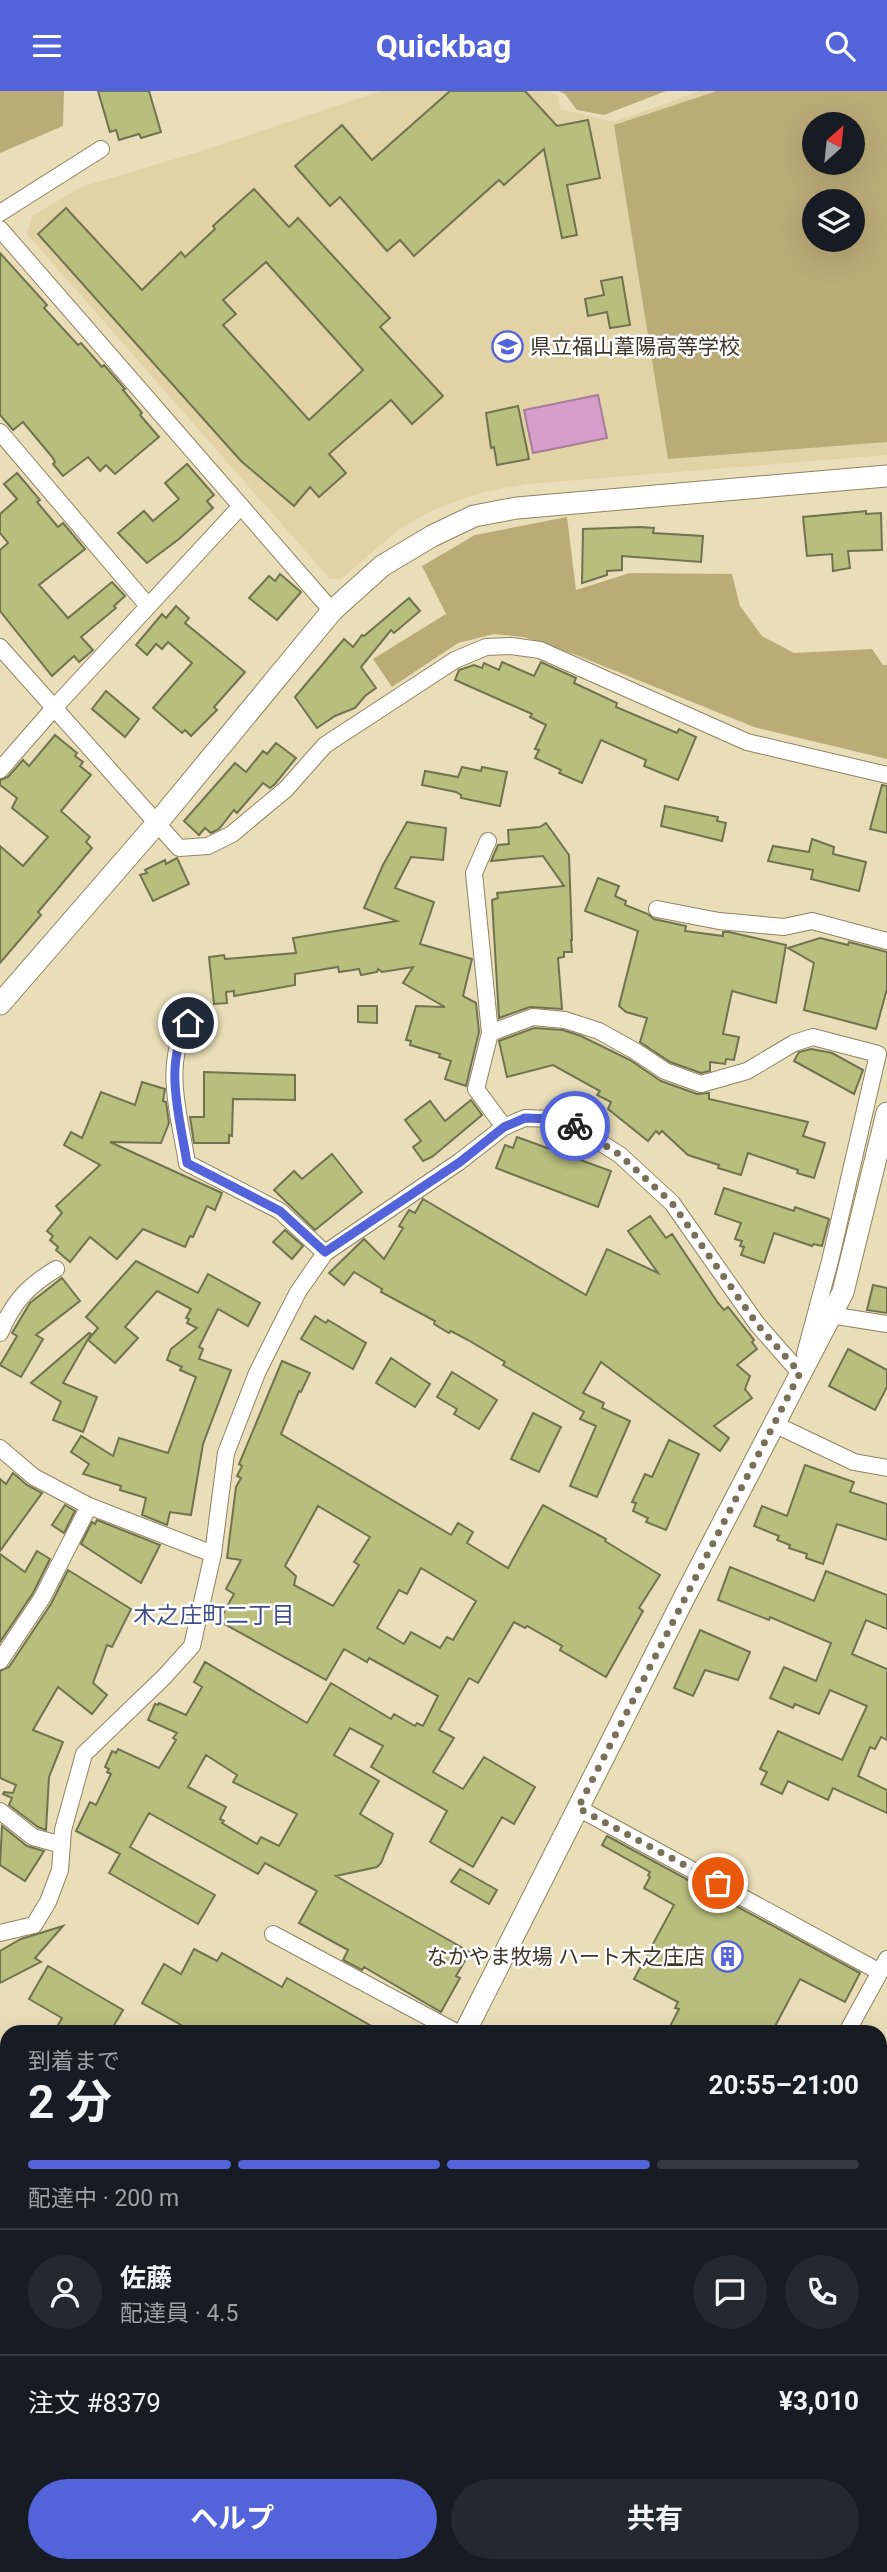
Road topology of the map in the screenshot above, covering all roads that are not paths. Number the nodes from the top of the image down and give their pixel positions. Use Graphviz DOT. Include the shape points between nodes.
graph roads {
  1 [pos="101,149"];
  2 [pos="0,213"];
  3 [pos="0,229"];
  4 [pos="0,432"];
  5 [pos="887,476"];
  6 [pos="241,506"];
  7 [pos="148,606"];
  8 [pos="332,611"];
  9 [pos="0,647"];
  10 [pos="54,708"];
  11 [pos="0,770"];
  12 [pos="887,775"];
  13 [pos="158,823"];
  14 [pos="488,841"];
  15 [pos="657,909"];
  16 [pos="887,941"];
  17 [pos="0,1004"];
  18 [pos="188,1023"];
  19 [pos="490,1033"];
  20 [pos="887,1113"];
  21 [pos="504,1127"];
  22 [pos="325,1252"];
  23 [pos="56,1269"];
  24 [pos="823,1314"];
  25 [pos="887,1324"];
  26 [pos="0,1333"];
  27 [pos="800,1373"];
  28 [pos="774,1424"];
  29 [pos="0,1448"];
  30 [pos="887,1468"];
  31 [pos="89,1506"];
  32 [pos="213,1554"];
  33 [pos="0,1661"];
  34 [pos="578,1808"];
  35 [pos="0,1811"];
  36 [pos="62,1845"];
  37 [pos="0,1933"];
  38 [pos="273,1934"];
  39 [pos="884,1965"];
  40 [pos="443,2025"];
  41 [pos="470,2025"];
  42 [pos="851,2025"];
  1 -- 2 [label="street"];
  3 -- 6 [label="street"];
  4 -- 7 [label="street"];
  5 -- 8 [label="street" via="517,508 474,516 382,566"];
  6 -- 7 [label="street"];
  6 -- 8 [label="street"];
  7 -- 10 [label="street"];
  8 -- 13 [label="street"];
  9 -- 10 [label="street"];
  10 -- 11 [label="street"];
  10 -- 13 [label="street"];
  12 -- 13 [label="street" via="747,742 540,650 486,647 455,660 325,745 286,789 232,834 208,846 179,848"];
  13 -- 17 [label="street"];
  14 -- 19 [label="street" via="474,873"];
  15 -- 16 [label="street" via="784,927 812,921"];
  18 -- 22 [label="street" via="180,1037 174,1078 187,1163 280,1211"];
  19 -- 21 [label="street" via="476,1089"];
  19 -- 24 [label="street" via="533,1017 565,1020 599,1031 665,1072 701,1084 747,1071 813,1037 878,1055 830,1261"];
  20 -- 24 [label="street" via="843,1292"];
  21 -- 22 [label="street" via="460,1162"];
  21 -- 27 [label="street" via="525,1118 551,1119 576,1127 620,1155 672,1203 757,1324"];
  22 -- 32 [label="street" via="298,1292 257,1373 226,1453"];
  23 -- 26 [label="street" via="34,1282 9,1310"];
  24 -- 25 [label="street"];
  24 -- 27 [label="street"];
  27 -- 28 [label="street"];
  28 -- 30 [label="street" via="854,1462"];
  28 -- 34 [label="street"];
  29 -- 31 [label="street" via="34,1477"];
  31 -- 32 [label="street"];
  31 -- 33 [label="street" via="42,1598"];
  32 -- 36 [label="street" via="192,1646 84,1754"];
  34 -- 39 [label="street"];
  34 -- 41 [label="street"];
  35 -- 36 [label="street" via="33,1837"];
  36 -- 37 [label="street" via="60,1870 34,1925"];
  38 -- 40 [label="street"];
  39 -- 42 [label="street"];
}
